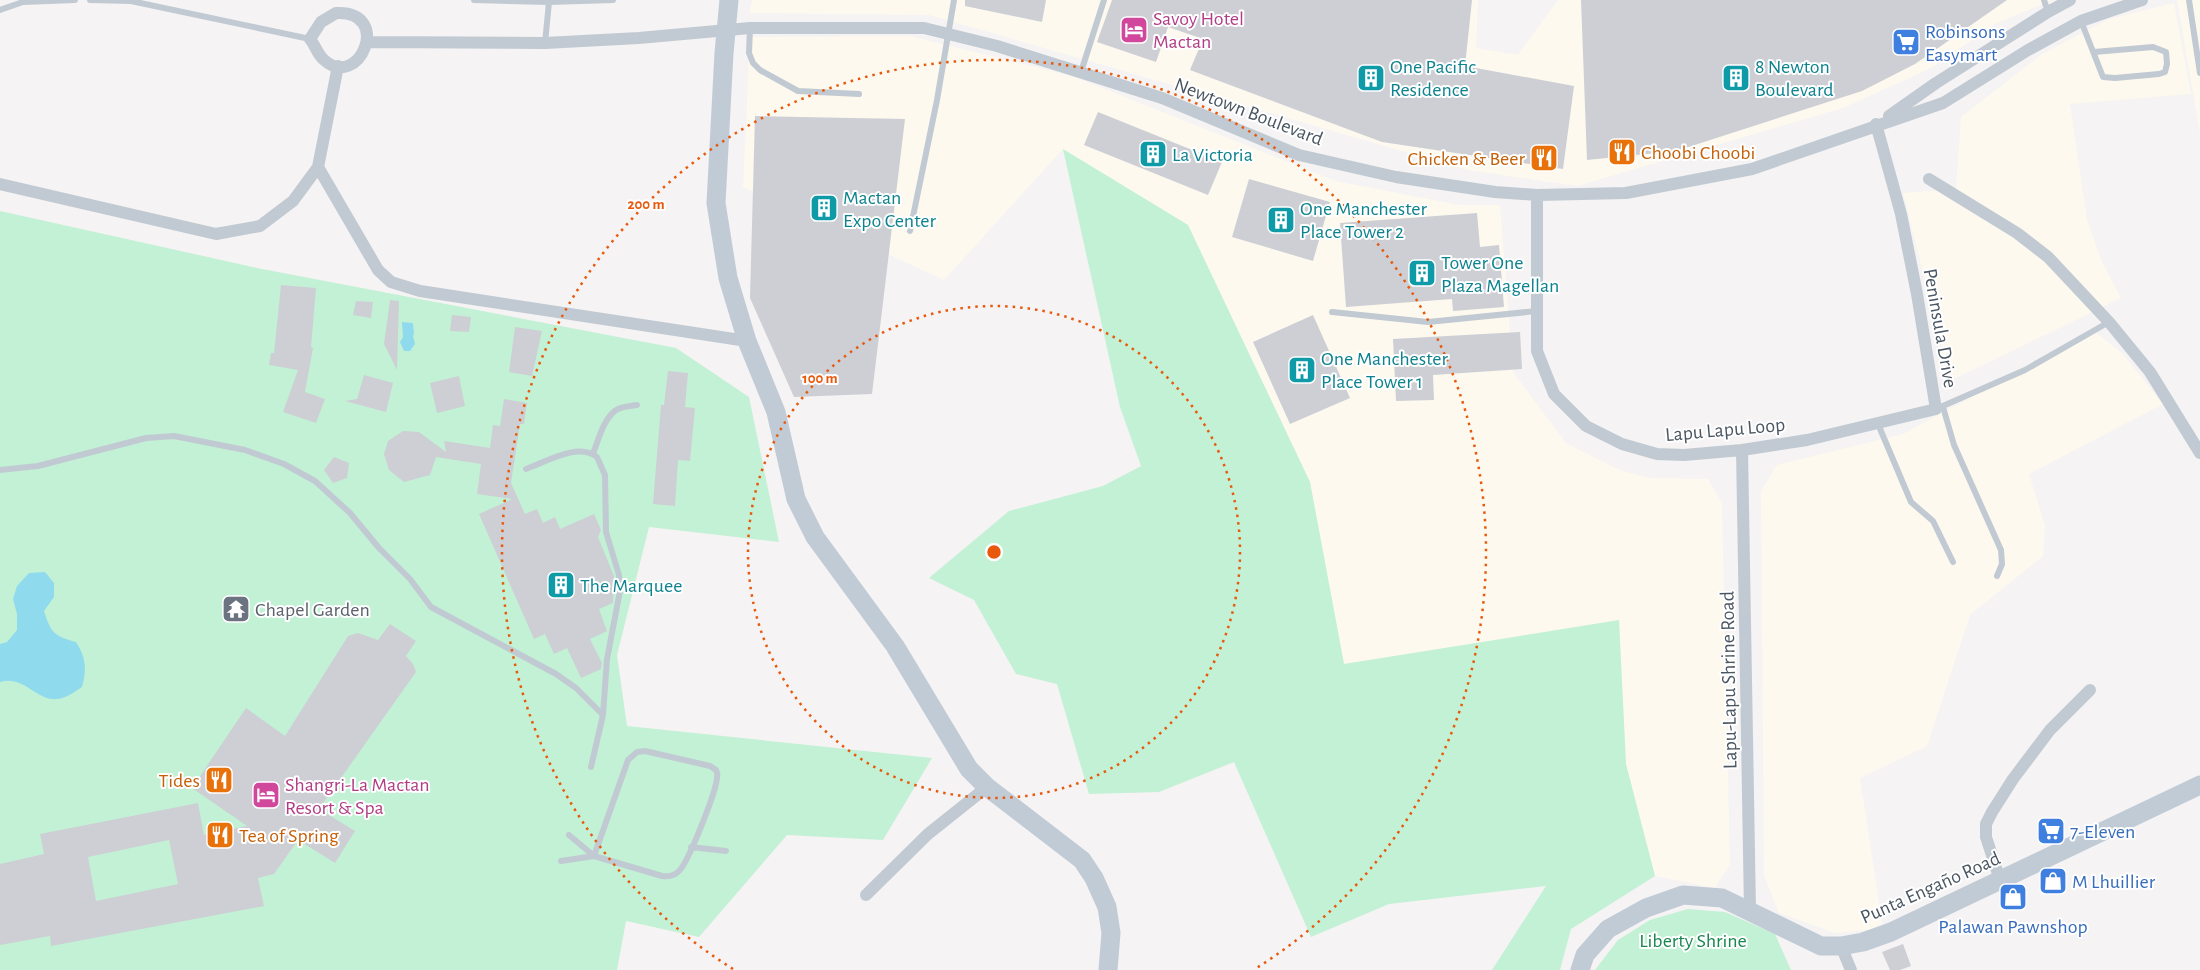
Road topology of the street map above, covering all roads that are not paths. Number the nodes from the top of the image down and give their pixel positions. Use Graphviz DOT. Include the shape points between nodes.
graph roads {
  1 [pos="75,0"];
  2 [pos="90,0"];
  3 [pos="474,0"];
  4 [pos="613,0"];
  5 [pos="729,0"];
  6 [pos="954,0"];
  7 [pos="1104,0"];
  8 [pos="2070,0"];
  9 [pos="2142,0"];
  10 [pos="2188,0"];
  11 [pos="549,2"];
  12 [pos="2046,6"];
  13 [pos="0,10"];
  14 [pos="2081,21"];
  15 [pos="750,28"];
  16 [pos="726,29"];
  17 [pos="948,34"];
  18 [pos="310,39"];
  19 [pos="367,42"];
  20 [pos="545,43"];
  21 [pos="2094,52"];
  22 [pos="338,66"];
  23 [pos="1081,72"];
  24 [pos="2200,73"];
  25 [pos="859,94"];
  26 [pos="1876,124"];
  27 [pos="318,167"];
  28 [pos="1930,179"];
  29 [pos="0,184"];
  30 [pos="1536,195"];
  31 [pos="910,231"];
  32 [pos="1537,311"];
  33 [pos="1332,312"];
  34 [pos="2109,322"];
  35 [pos="747,341"];
  36 [pos="638,405"];
  37 [pos="1940,408"];
  38 [pos="1878,424"];
  39 [pos="1742,450"];
  40 [pos="2200,452"];
  41 [pos="592,454"];
  42 [pos="526,469"];
  43 [pos="0,470"];
  44 [pos="1954,562"];
  45 [pos="1997,576"];
  46 [pos="2090,690"];
  47 [pos="603,715"];
  48 [pos="591,767"];
  49 [pos="2200,785"];
  50 [pos="987,787"];
  51 [pos="569,835"];
  52 [pos="691,848"];
  53 [pos="726,851"];
  54 [pos="594,856"];
  55 [pos="561,861"];
  56 [pos="2000,880"];
  57 [pos="866,895"];
  58 [pos="1750,910"];
  59 [pos="1841,946"];
  60 [pos="1108,970"];
  61 [pos="1580,970"];
  62 [pos="1851,970"];
  1 -- 13 [label="lane" via="23,2"];
  2 -- 18 [label="lane" via="131,1"];
  3 -- 11 [label="lane"];
  4 -- 11 [label="lane"];
  5 -- 16 [label="street"];
  6 -- 17 [label="lane"];
  7 -- 23 [label="lane"];
  8 -- 12 [label="street, Newtown Boulevard"];
  9 -- 14 [label="street, Newtown Boulevard"];
  10 -- 24 [label="lane"];
  11 -- 20 [label="lane"];
  12 -- 26 [label="street, Newtown Boulevard"];
  14 -- 21 [label="lane"];
  14 -- 26 [label="street, Newtown Boulevard" via="1943,102"];
  15 -- 16 [label="street, Newtown Boulevard"];
  15 -- 17 [label="street, Newtown Boulevard" via="924,28"];
  15 -- 25 [label="lane" via="749,53 760,70 798,91"];
  16 -- 20 [label="street, Newtown Boulevard"];
  16 -- 35 [label="street" via="716,203 728,278"];
  17 -- 23 [label="street, Newtown Boulevard"];
  17 -- 31 [label="lane"];
  18 -- 19 [label="street" via="328,16 344,13 352,15 364,26"];
  18 -- 22 [label="street" via="323,59"];
  19 -- 20 [label="street, Newtown Boulevard"];
  19 -- 22 [label="street" via="360,57"];
  21 -- 21 [label="lane" via="2153,47 2166,52 2167,64 2165,72 2159,74 2104,77"];
  22 -- 27 [label="street"];
  23 -- 30 [label="street, Newtown Boulevard" via="1162,98 1299,155 1396,176 1495,192"];
  26 -- 30 [label="street, Newtown Boulevard" via="1752,169 1626,193"];
  26 -- 37 [label="street, Peninsula Drive" via="1903,223"];
  27 -- 29 [label="street" via="293,201 260,226 216,234"];
  27 -- 35 [label="street" via="378,270 391,282 420,291"];
  28 -- 34 [label="street" via="2048,257"];
  30 -- 32 [label="street, Lapu Lapu Loop"];
  32 -- 33 [label="lane" via="1428,322"];
  32 -- 39 [label="street, Lapu Lapu Loop" via="1537,351 1554,394 1586,426 1622,444 1657,454"];
  34 -- 37 [label="lane, Peninsula Drive" via="2025,370"];
  34 -- 40 [label="street" via="2150,372"];
  35 -- 50 [label="street" via="776,412 796,499 814,537 895,646 969,770"];
  36 -- 41 [label="lane" via="614,411"];
  37 -- 38 [label="street, Lapu Lapu Loop"];
  37 -- 45 [label="lane" via="2001,550 2002,564"];
  38 -- 39 [label="street, Lapu Lapu Loop"];
  38 -- 44 [label="lane" via="1911,502 1933,521"];
  39 -- 58 [label="street, Lapu-Lapu Shrine Road"];
  41 -- 42 [label="lane" via="577,451"];
  41 -- 47 [label="lane" via="600,462 605,475 606,532 620,582 607,659"];
  43 -- 47 [label="lane" via="38,466 146,438 174,436 245,450 284,464 315,481 340,503 431,606 562,677"];
  46 -- 56 [label="street" via="2050,730 2013,779 1986,824 1986,837"];
  47 -- 48 [label="lane"];
  49 -- 56 [label="street, Punta Engaño Road"];
  50 -- 57 [label="street" via="928,834"];
  50 -- 60 [label="street" via="1082,860 1094,878 1107,908 1111,933"];
  51 -- 54 [label="lane"];
  52 -- 53 [label="lane"];
  52 -- 54 [label="lane" via="681,870 668,876"];
  52 -- 54 [label="lane" via="717,781 716,770 642,752 633,754 628,760"];
  54 -- 55 [label="lane"];
  56 -- 59 [label="street, Punta Engaño Road" via="1891,932"];
  58 -- 59 [label="street, Punta Engaño Road" via="1821,946"];
  58 -- 61 [label="street, Punta Engaño Road" via="1722,898 1683,895 1646,908 1608,929 1585,955"];
  59 -- 62 [label="street"];
}
